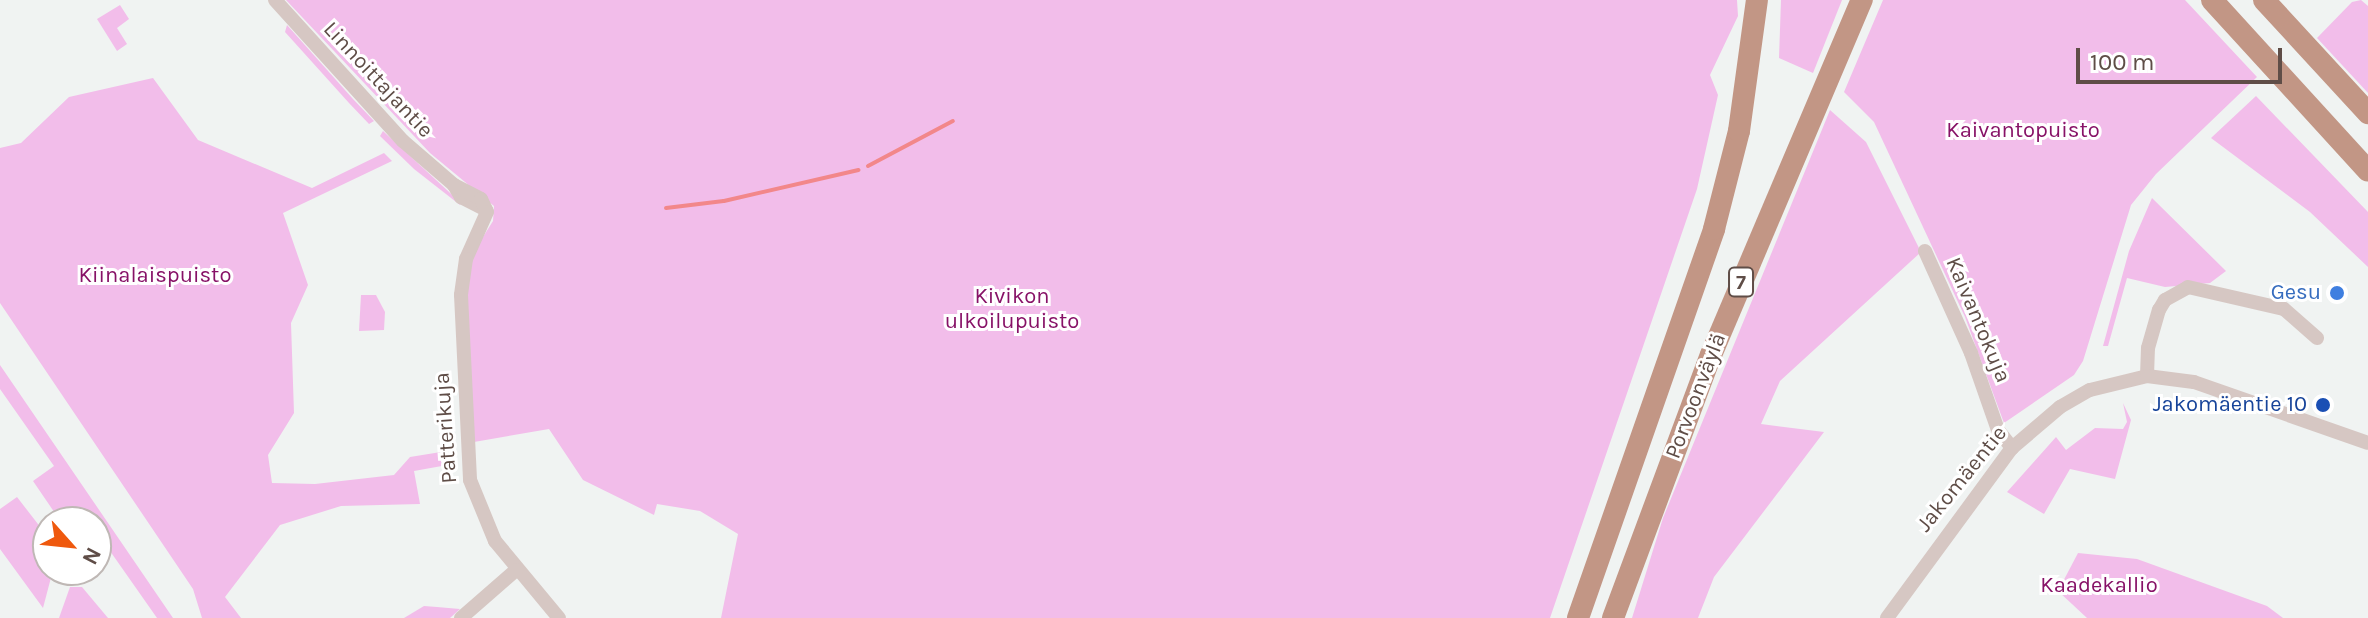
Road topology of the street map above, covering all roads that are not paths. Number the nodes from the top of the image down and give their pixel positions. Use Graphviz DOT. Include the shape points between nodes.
graph roads {
  1 [pos="275,0"];
  2 [pos="1757,0"];
  3 [pos="1862,0"];
  4 [pos="2212,0"];
  5 [pos="2264,0"];
  6 [pos="2368,113"];
  7 [pos="2368,171"];
  8 [pos="487,211"];
  9 [pos="1925,251"];
  10 [pos="2317,338"];
  11 [pos="2147,376"];
  12 [pos="2368,443"];
  13 [pos="2012,448"];
  14 [pos="516,570"];
  15 [pos="461,618"];
  16 [pos="559,618"];
  17 [pos="1578,618"];
  18 [pos="1613,618"];
  19 [pos="1887,618"];
  1 -- 8 [label="street, Linnoittajantie" via="403,141 461,197"];
  2 -- 17 [label="highway, Porvoonväylä / 7" via="1739,131 1714,229"];
  3 -- 18 [label="highway, Porvoonväylä / 7" via="1717,341"];
  4 -- 7 [label="highway"];
  5 -- 6 [label="highway"];
  8 -- 14 [label="street, Patterikuja" via="462,280 467,458 482,517"];
  9 -- 13 [label="street, Kaivantokuja" via="1971,353 1998,430"];
  10 -- 11 [label="street" via="2284,309 2188,287 2165,300 2159,310 2148,348"];
  11 -- 12 [label="street, Jakomäentie" via="2220,390"];
  11 -- 13 [label="street, Jakomäentie" via="2114,381 2078,396"];
  13 -- 19 [label="street, Jakomäentie"];
  14 -- 15 [label="street"];
  14 -- 16 [label="street, Patterikuja"];
}
